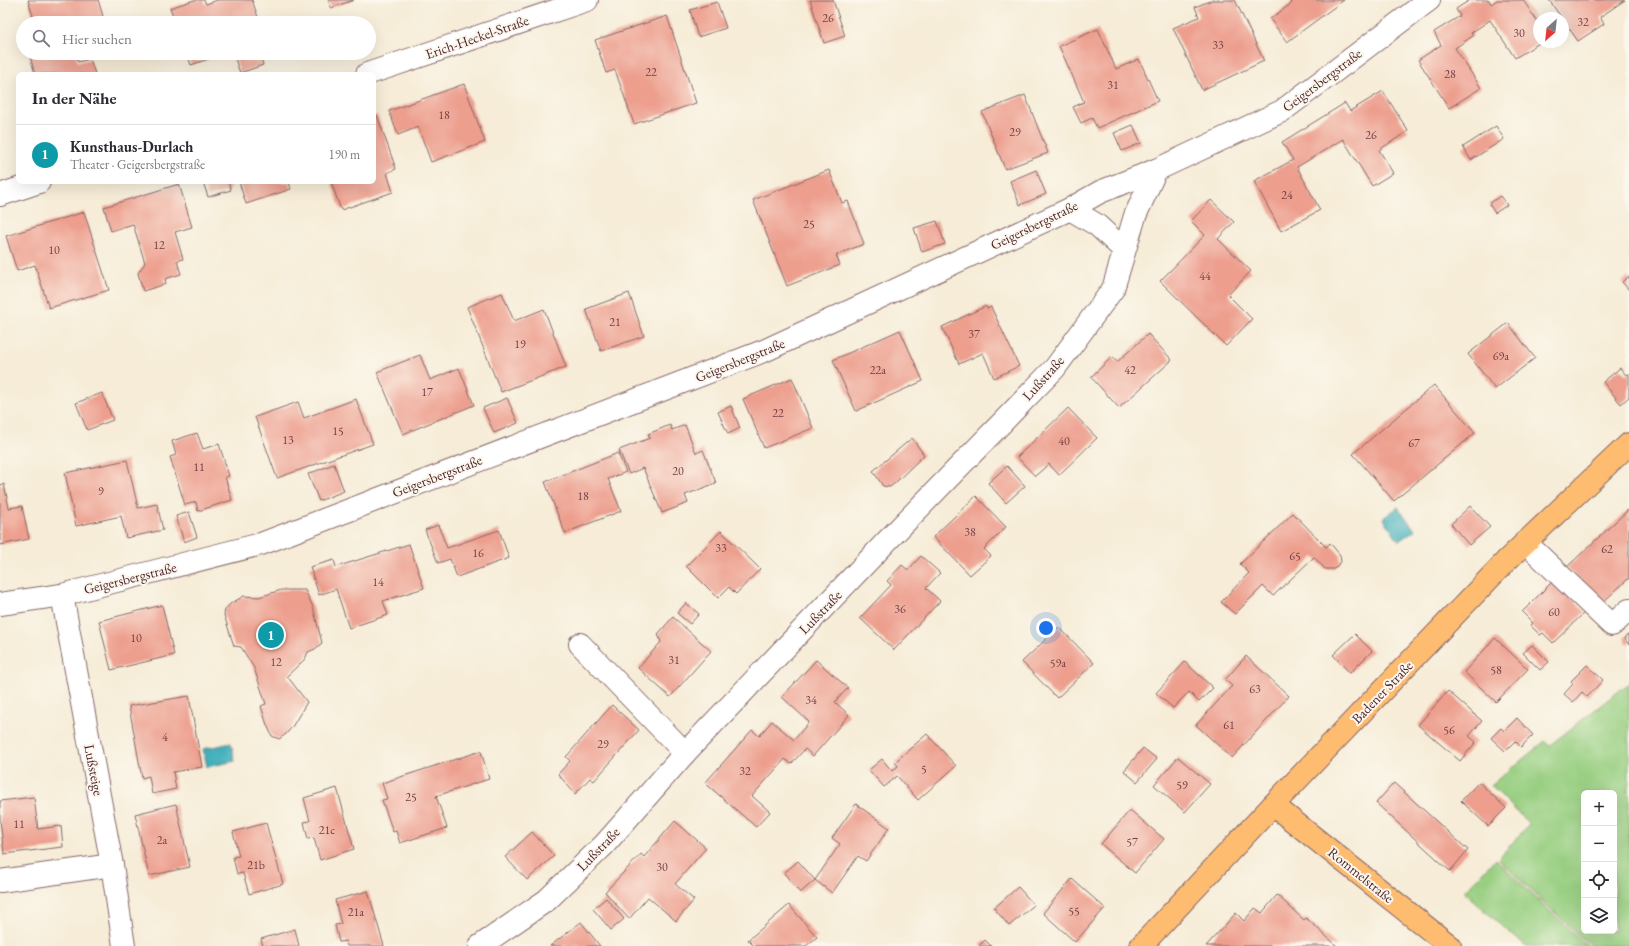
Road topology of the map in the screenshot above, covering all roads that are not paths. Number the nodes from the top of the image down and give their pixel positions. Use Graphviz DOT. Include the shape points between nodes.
graph roads {
  1 [pos="587,0"];
  2 [pos="1429,0"];
  3 [pos="373,72"];
  4 [pos="1156,170"];
  5 [pos="33,184"];
  6 [pos="0,195"];
  7 [pos="1070,210"];
  8 [pos="1124,250"];
  9 [pos="1629,444"];
  10 [pos="1525,542"];
  11 [pos="62,595"];
  12 [pos="0,604"];
  13 [pos="1629,610"];
  14 [pos="580,644"];
  15 [pos="685,753"];
  16 [pos="1273,805"];
  17 [pos="112,865"];
  18 [pos="0,880"];
  19 [pos="124,946"];
  20 [pos="480,946"];
  21 [pos="1141,946"];
  22 [pos="1450,946"];
  1 -- 3 [label="street, Erich-Heckel-Straße"];
  2 -- 4 [label="street, Geigersbergstraße" via="1282,111"];
  4 -- 7 [label="street, Geigersbergstraße" via="1100,192"];
  4 -- 8 [label="street, Lußstraße" via="1134,216"];
  5 -- 6 [label="street"];
  7 -- 8 [label="street" via="1097,225"];
  7 -- 11 [label="street, Geigersbergstraße" via="766,350 261,544"];
  8 -- 15 [label="street, Lußstraße" via="1113,289 1055,368"];
  9 -- 10 [label="main road, Badener Straße"];
  10 -- 13 [label="street" via="1612,625"];
  10 -- 16 [label="main road, Badener Straße"];
  11 -- 12 [label="street, Geigersbergstraße"];
  11 -- 17 [label="street, Lußsteige"];
  14 -- 15 [label="street"];
  15 -- 20 [label="street, Lußstraße" via="604,845 547,900"];
  16 -- 21 [label="main road, Badener Straße"];
  16 -- 22 [label="main road, Rommelstraße"];
  17 -- 18 [label="street"];
  17 -- 19 [label="street, Lußsteige"];
}
